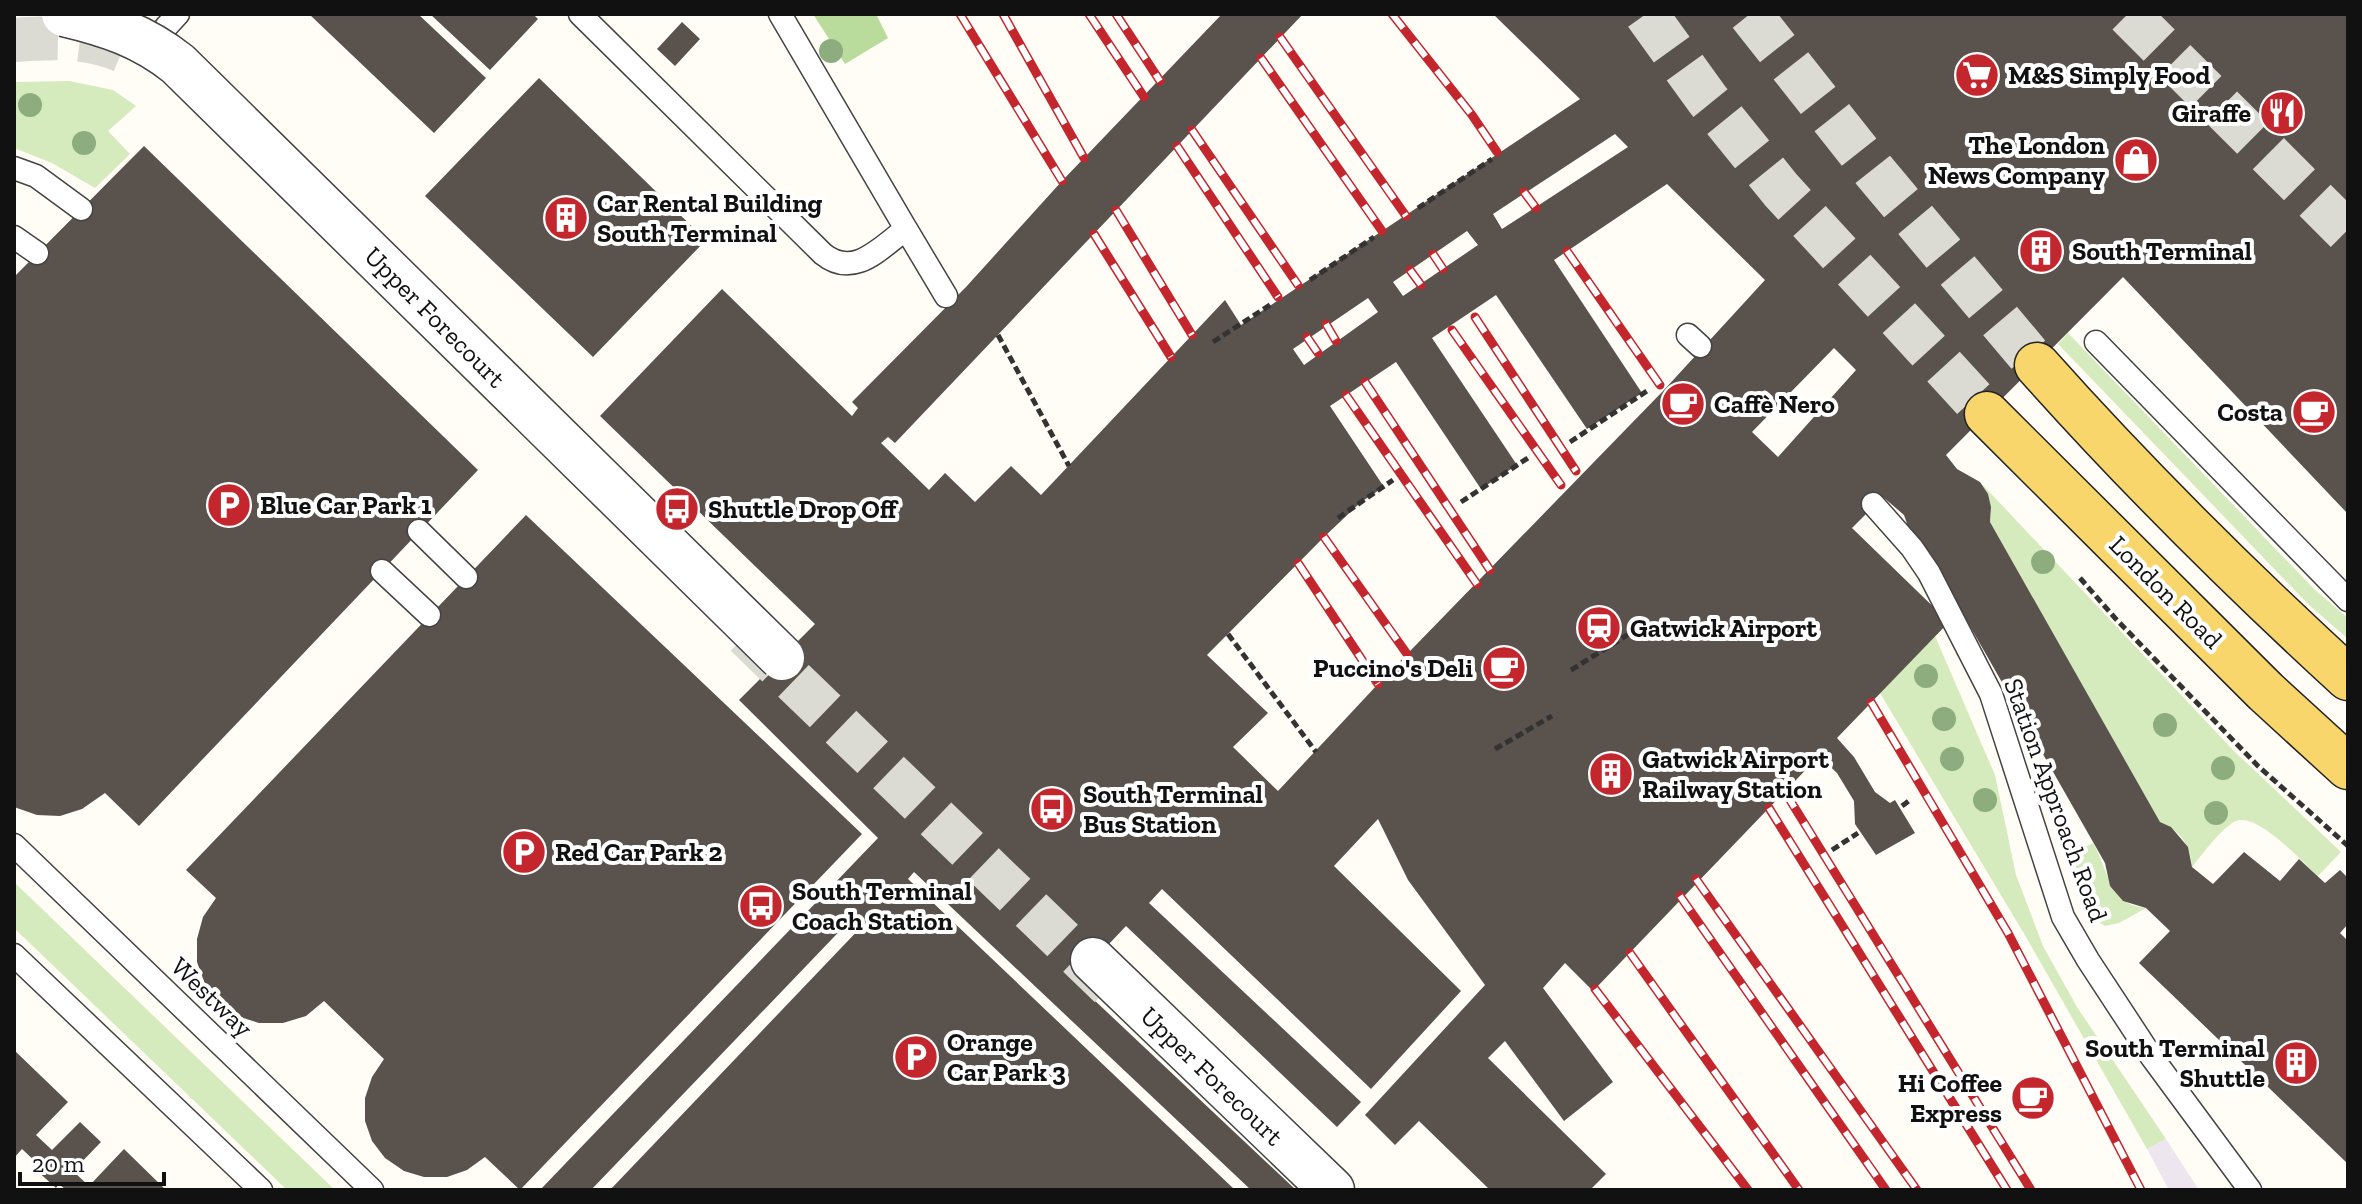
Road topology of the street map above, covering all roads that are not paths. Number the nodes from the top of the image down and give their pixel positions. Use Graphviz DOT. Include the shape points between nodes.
graph roads {
  1 [pos="64,14"];
  2 [pos="580,14"];
  3 [pos="780,14"];
  4 [pos="14,168"];
  5 [pos="81,209"];
  6 [pos="906,229"];
  7 [pos="14,237"];
  8 [pos="37,253"];
  9 [pos="946,296"];
  10 [pos="2096,342"];
  11 [pos="2037,365"];
  12 [pos="1987,414"];
  13 [pos="1873,504"];
  14 [pos="419,531"];
  15 [pos="382,571"];
  16 [pos="466,577"];
  17 [pos="2348,600"];
  18 [pos="429,615"];
  19 [pos="782,658"];
  20 [pos="2348,678"];
  21 [pos="2348,767"];
  22 [pos="14,845"];
  23 [pos="14,955"];
  24 [pos="1093,960"];
  25 [pos="261,1190"];
  26 [pos="372,1190"];
  27 [pos="1332,1190"];
  28 [pos="2250,1190"];
  1 -- 19 [label="street, Upper Forecourt, bridge" via="140,37 178,64"];
  2 -- 6 [label="lane" via="830,259 855,263"];
  3 -- 6 [label="lane"];
  4 -- 5 [label="lane" via="36,176"];
  6 -- 9 [label="lane"];
  7 -- 8 [label="lane"];
  10 -- 17 [label="lane"];
  11 -- 20 [label="main road" via="2198,537"];
  12 -- 21 [label="main road, London Road"];
  13 -- 28 [label="lane, Station Approach Road" via="1929,573 1991,694 2063,917 2075,939 2151,1056"];
  14 -- 16 [label="lane"];
  15 -- 18 [label="lane"];
  22 -- 26 [label="lane, Westway"];
  23 -- 25 [label="lane"];
  24 -- 27 [label="street, Upper Forecourt"];
}
